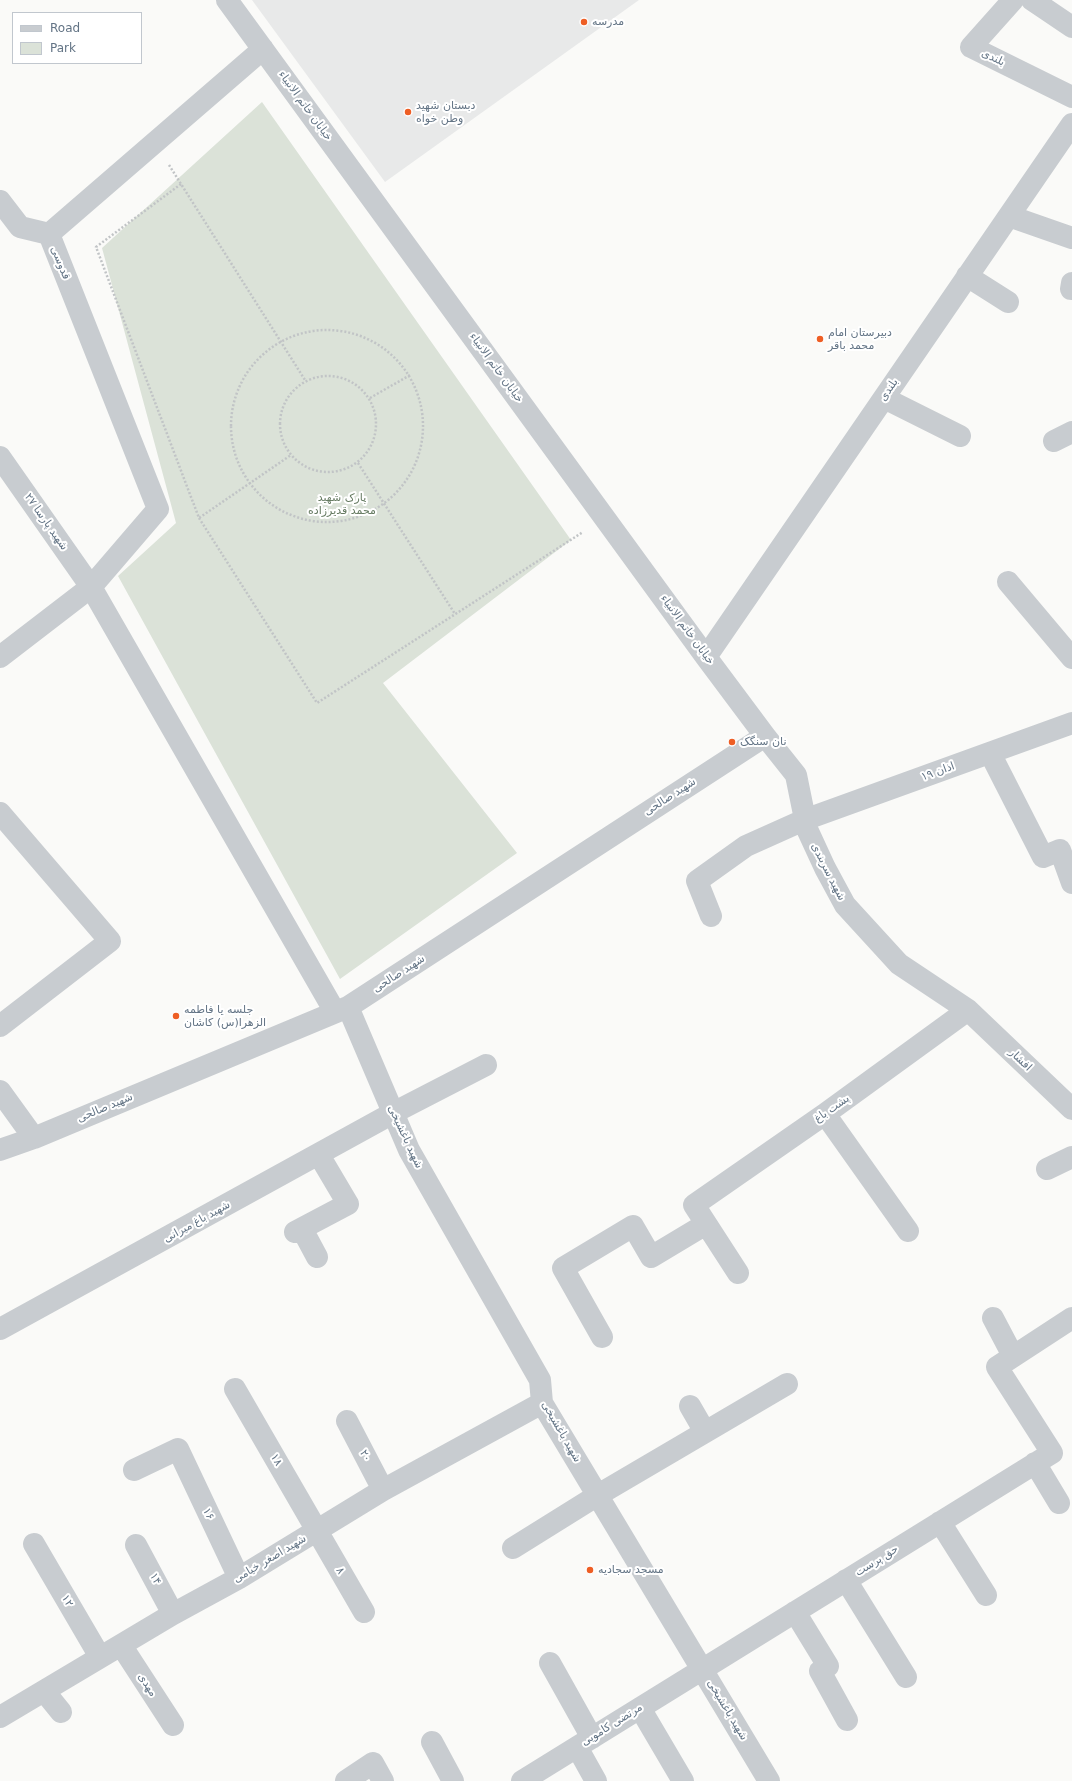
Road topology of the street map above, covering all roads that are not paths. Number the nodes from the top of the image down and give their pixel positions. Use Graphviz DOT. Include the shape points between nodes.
graph roads {
  1 [pos="227,0"];
  2 [pos="1013,0"];
  3 [pos="1032,0"];
  4 [pos="1072,27"];
  5 [pos="263,49"];
  6 [pos="1072,97"];
  7 [pos="1072,124"];
  8 [pos="0,201"];
  9 [pos="1009,216"];
  10 [pos="49,234"];
  11 [pos="1072,238"];
  12 [pos="967,276"];
  13 [pos="1008,302"];
  14 [pos="884,398"];
  15 [pos="960,436"];
  16 [pos="0,457"];
  17 [pos="1008,582"];
  18 [pos="91,587"];
  19 [pos="0,657"];
  20 [pos="706,657"];
  21 [pos="1072,658"];
  22 [pos="1072,723"];
  23 [pos="765,736"];
  24 [pos="990,753"];
  25 [pos="0,813"];
  26 [pos="804,820"];
  27 [pos="1072,883"];
  28 [pos="711,916"];
  29 [pos="342,1009"];
  30 [pos="968,1010"];
  31 [pos="0,1026"];
  32 [pos="486,1065"];
  33 [pos="0,1091"];
  34 [pos="1072,1109"];
  35 [pos="393,1113"];
  36 [pos="825,1114"];
  37 [pos="34,1138"];
  38 [pos="0,1150"];
  39 [pos="319,1155"];
  40 [pos="1072,1158"];
  41 [pos="1047,1169"];
  42 [pos="706,1224"];
  43 [pos="908,1232"];
  44 [pos="317,1257"];
  45 [pos="738,1274"];
  46 [pos="993,1318"];
  47 [pos="1072,1318"];
  48 [pos="0,1329"];
  49 [pos="602,1337"];
  50 [pos="1013,1356"];
  51 [pos="787,1384"];
  52 [pos="235,1389"];
  53 [pos="542,1404"];
  54 [pos="690,1406"];
  55 [pos="347,1421"];
  56 [pos="705,1432"];
  57 [pos="1043,1458"];
  58 [pos="134,1470"];
  59 [pos="383,1490"];
  60 [pos="598,1495"];
  61 [pos="1059,1503"];
  62 [pos="940,1522"];
  63 [pos="316,1531"];
  64 [pos="34,1544"];
  65 [pos="136,1545"];
  66 [pos="513,1548"];
  67 [pos="239,1578"];
  68 [pos="846,1580"];
  69 [pos="986,1595"];
  70 [pos="364,1612"];
  71 [pos="795,1612"];
  72 [pos="173,1614"];
  73 [pos="121,1644"];
  74 [pos="100,1657"];
  75 [pos="550,1663"];
  76 [pos="702,1669"];
  77 [pos="906,1676"];
  78 [pos="44,1691"];
  79 [pos="640,1708"];
  80 [pos="61,1712"];
  81 [pos="0,1717"];
  82 [pos="847,1720"];
  83 [pos="174,1725"];
  84 [pos="432,1742"];
  85 [pos="584,1742"];
  86 [pos="346,1781"];
  87 [pos="383,1781"];
  88 [pos="453,1781"];
  89 [pos="522,1781"];
  90 [pos="596,1781"];
  91 [pos="683,1781"];
  92 [pos="769,1781"];
  1 -- 5 [label="street, خیابان خاتم الانبیاء"];
  2 -- 6 [label="street, بلندی" via="971,47"];
  3 -- 4 [label="street"];
  5 -- 10 [label="street, قدوسی"];
  5 -- 20 [label="street, خیابان خاتم الانبیاء"];
  7 -- 9 [label="street, بلندی"];
  8 -- 10 [label="street" via="20,228"];
  9 -- 11 [label="street"];
  9 -- 12 [label="street, بلندی"];
  10 -- 18 [label="street, قدوسی" via="158,510"];
  12 -- 13 [label="street"];
  12 -- 14 [label="street, بلندی"];
  14 -- 15 [label="street"];
  14 -- 20 [label="street, بلندی"];
  16 -- 18 [label="street, شهید پارسا ۲۷"];
  17 -- 21 [label="street"];
  18 -- 19 [label="street"];
  18 -- 29 [label="street, شهید پارسا ۲۷"];
  20 -- 23 [label="street, خیابان خاتم الانبیاء"];
  22 -- 24 [label="street, اذان ۱۹"];
  23 -- 26 [label="street, شهید سربندی" via="796,775"];
  23 -- 29 [label="street, شهید صالحی"];
  24 -- 26 [label="street, اذان ۱۹"];
  24 -- 27 [label="street" via="1043,857 1060,850"];
  25 -- 31 [label="street" via="110,941"];
  26 -- 28 [label="street, اذان ۱۹" via="746,846 697,881"];
  26 -- 30 [label="street, شهید سربندی" via="845,905 899,964"];
  29 -- 35 [label="street, شهید باغشیخی"];
  29 -- 37 [label="street, شهید صالحی"];
  30 -- 34 [label="street, افشار"];
  30 -- 36 [label="street, پشت باغ"];
  32 -- 35 [label="street, شهید باغ میرانی"];
  33 -- 37 [label="street"];
  35 -- 39 [label="street, شهید باغ میرانی"];
  35 -- 53 [label="street, شهید باغشیخی" via="409,1150 540,1380"];
  36 -- 42 [label="street, پشت باغ" via="694,1205"];
  36 -- 43 [label="street"];
  37 -- 38 [label="street, شهید صالحی"];
  39 -- 44 [label="street" via="348,1204 299,1231"];
  39 -- 48 [label="street, شهید باغ میرانی"];
  40 -- 41 [label="street"];
  42 -- 45 [label="street"];
  42 -- 49 [label="street" via="651,1257 633,1226 563,1268"];
  46 -- 50 [label="street"];
  47 -- 50 [label="street"];
  50 -- 57 [label="street" via="997,1367"];
  51 -- 56 [label="street"];
  52 -- 63 [label="street, ۱۸"];
  53 -- 59 [label="street, شهید اصغر خیامی"];
  53 -- 60 [label="street, شهید باغشیخی"];
  54 -- 56 [label="street"];
  55 -- 59 [label="street, ۲۰"];
  56 -- 60 [label="street"];
  57 -- 61 [label="street"];
  57 -- 62 [label="street, حق پرست"];
  58 -- 67 [label="street, ۱۶" via="178,1449"];
  59 -- 63 [label="street, شهید اصغر خیامی"];
  60 -- 66 [label="street"];
  60 -- 76 [label="street, شهید باغشیخی"];
  62 -- 68 [label="street, حق پرست"];
  62 -- 69 [label="street"];
  63 -- 67 [label="street, شهید اصغر خیامی"];
  63 -- 70 [label="street, ۸"];
  64 -- 74 [label="street, ۱۲"];
  65 -- 72 [label="street, ۱۴"];
  67 -- 72 [label="street, شهید اصغر خیامی"];
  68 -- 71 [label="street, حق پرست"];
  68 -- 77 [label="street"];
  71 -- 76 [label="street, حق پرست"];
  71 -- 82 [label="street" via="828,1666 820,1670"];
  72 -- 73 [label="street, شهید اصغر خیامی"];
  73 -- 74 [label="street, شهید اصغر خیامی"];
  73 -- 83 [label="street, مهدی"];
  74 -- 78 [label="street, شهید اصغر خیامی"];
  75 -- 85 [label="street"];
  76 -- 79 [label="street, مرتضی کامویی"];
  76 -- 92 [label="street, شهید باغشیخی"];
  78 -- 80 [label="street"];
  78 -- 81 [label="street, شهید اصغر خیامی"];
  79 -- 85 [label="street, مرتضی کامویی"];
  79 -- 91 [label="street"];
  84 -- 88 [label="street"];
  85 -- 89 [label="street, مرتضی کامویی"];
  85 -- 90 [label="street"];
  86 -- 87 [label="street" via="373,1763"];
}
